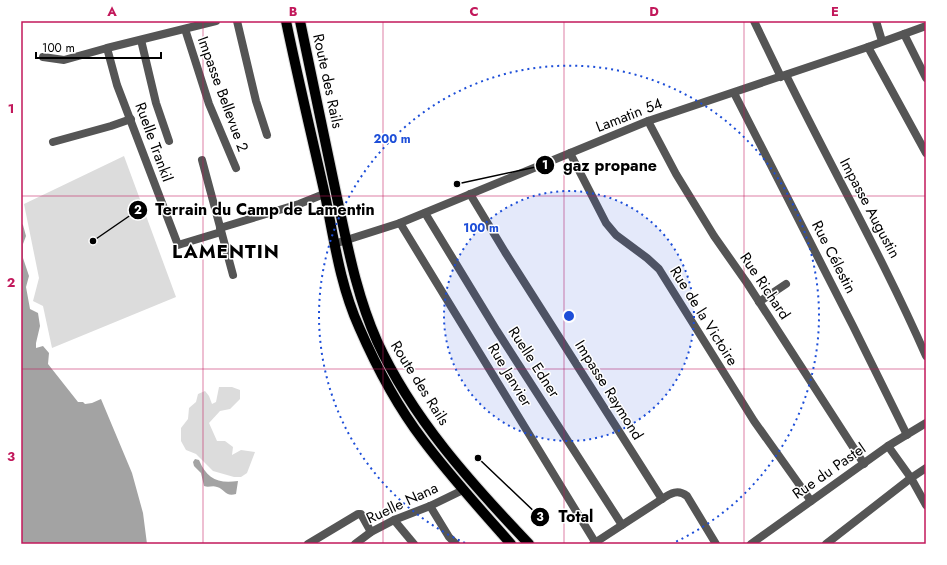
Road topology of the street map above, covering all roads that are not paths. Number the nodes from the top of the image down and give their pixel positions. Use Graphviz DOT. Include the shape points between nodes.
graph roads {
  1 [pos="216,21"];
  2 [pos="237,21"];
  3 [pos="286,21"];
  4 [pos="300,21"];
  5 [pos="754,21"];
  6 [pos="876,21"];
  7 [pos="926,26"];
  8 [pos="185,29"];
  9 [pos="904,34"];
  10 [pos="141,40"];
  11 [pos="882,41"];
  12 [pos="868,47"];
  13 [pos="107,48"];
  14 [pos="43,57"];
  15 [pos="783,76"];
  16 [pos="926,78"];
  17 [pos="734,93"];
  18 [pos="131,119"];
  19 [pos="648,121"];
  20 [pos="267,135"];
  21 [pos="169,141"];
  22 [pos="53,142"];
  23 [pos="570,153"];
  24 [pos="926,153"];
  25 [pos="202,160"];
  26 [pos="236,168"];
  27 [pos="324,194"];
  28 [pos="470,194"];
  29 [pos="425,213"];
  30 [pos="400,223"];
  31 [pos="220,230"];
  32 [pos="346,240"];
  33 [pos="334,244"];
  34 [pos="233,275"];
  35 [pos="786,284"];
  36 [pos="759,302"];
  37 [pos="926,356"];
  38 [pos="926,423"];
  39 [pos="907,435"];
  40 [pos="888,446"];
  41 [pos="864,464"];
  42 [pos="926,468"];
  43 [pos="911,478"];
  44 [pos="463,490"];
  45 [pos="662,499"];
  46 [pos="811,501"];
  47 [pos="926,505"];
  48 [pos="430,506"];
  49 [pos="394,520"];
  50 [pos="622,525"];
  51 [pos="371,532"];
  52 [pos="594,543"];
  53 [pos="308,544"];
  54 [pos="355,544"];
  55 [pos="414,544"];
  56 [pos="456,544"];
  57 [pos="511,544"];
  58 [pos="529,544"];
  59 [pos="716,544"];
  60 [pos="751,544"];
  61 [pos="826,544"];
  1 -- 8 [label="street"];
  2 -- 20 [label="street" via="256,102"];
  3 -- 27 [label="main road, Route des Rails"];
  4 -- 32 [label="main road, Route des Rails"];
  5 -- 15 [label="street, Impasse Augustin"];
  6 -- 11 [label="street"];
  7 -- 9 [label="street, Lamatin 54"];
  8 -- 10 [label="street"];
  8 -- 26 [label="street, Impasse Bellevue 2" via="209,104"];
  9 -- 11 [label="street, Lamatin 54"];
  9 -- 16 [label="street"];
  10 -- 13 [label="street"];
  10 -- 21 [label="street" via="156,103"];
  11 -- 12 [label="street, Lamatin 54"];
  12 -- 15 [label="street, Lamatin 54"];
  12 -- 24 [label="street"];
  13 -- 14 [label="street" via="64,60"];
  13 -- 18 [label="street, Ruelle Trankil" via="117,85"];
  15 -- 17 [label="street, Lamatin 54"];
  15 -- 37 [label="street, Impasse Augustin" via="854,206"];
  17 -- 19 [label="street, Lamatin 54"];
  17 -- 39 [label="street, Rue Célestin"];
  18 -- 22 [label="street"];
  18 -- 31 [label="street, Ruelle Trankil" via="178,245"];
  19 -- 23 [label="street, Lamatin 54"];
  19 -- 36 [label="street, Rue Richard" via="676,174 714,236"];
  23 -- 28 [label="street, Lamatin 54"];
  23 -- 46 [label="street, Rue de la Victoire" via="606,223 616,235 659,269 754,421"];
  25 -- 31 [label="street"];
  27 -- 31 [label="street"];
  27 -- 33 [label="main road, Route des Rails"];
  28 -- 29 [label="street, Lamatin 54"];
  28 -- 45 [label="street, Impasse Raymond"];
  29 -- 30 [label="street, Lamatin 54"];
  29 -- 50 [label="street, Ruelle Edner" via="497,331"];
  30 -- 32 [label="street, Lamatin 54"];
  30 -- 52 [label="street, Rue Janvier"];
  31 -- 34 [label="street"];
  32 -- 33 [label="street, Lamatin 54"];
  32 -- 58 [label="main road, Route des Rails" via="363,308 377,342 398,381 458,465"];
  33 -- 44 [label="main road, Route des Rails" via="358,326 379,368 422,439"];
  35 -- 36 [label="street"];
  36 -- 41 [label="street, Rue Richard"];
  38 -- 39 [label="street, Rue du Pastel"];
  39 -- 40 [label="street, Rue du Pastel"];
  40 -- 41 [label="street, Rue du Pastel"];
  40 -- 43 [label="street"];
  41 -- 46 [label="street, Rue du Pastel"];
  42 -- 43 [label="street"];
  43 -- 47 [label="street"];
  43 -- 61 [label="street"];
  44 -- 48 [label="street, Ruelle Nana"];
  44 -- 57 [label="main road, Route des Rails"];
  45 -- 50 [label="street"];
  45 -- 59 [label="street" via="676,492 682,492 687,496"];
  46 -- 60 [label="street, Rue du Pastel"];
  48 -- 49 [label="street, Ruelle Nana"];
  48 -- 56 [label="street"];
  49 -- 51 [label="street, Ruelle Nana"];
  49 -- 55 [label="street"];
  50 -- 52 [label="street"];
  51 -- 53 [label="street" via="361,514 358,514"];
  51 -- 54 [label="street, Ruelle Nana"];
}
